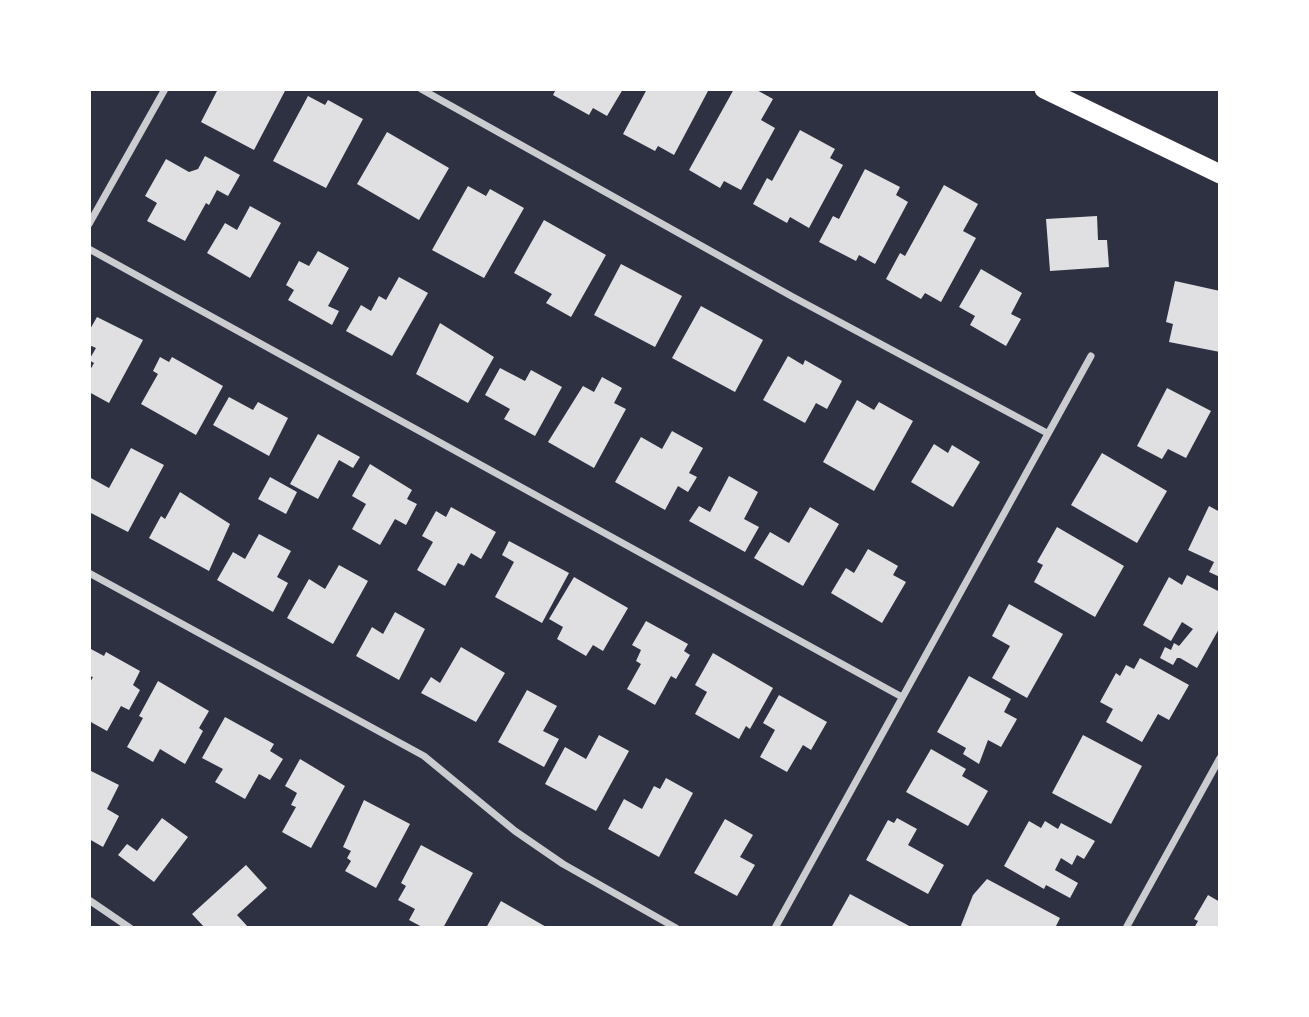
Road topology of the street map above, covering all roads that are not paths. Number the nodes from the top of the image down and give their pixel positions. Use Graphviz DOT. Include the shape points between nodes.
graph roads {
  1 [pos="164,89"];
  2 [pos="421,89"];
  3 [pos="1044,89"];
  4 [pos="1220,174"];
  5 [pos="89,224"];
  6 [pos="89,249"];
  7 [pos="1091,356"];
  8 [pos="1047,433"];
  9 [pos="89,573"];
  10 [pos="902,697"];
  11 [pos="1220,758"];
  12 [pos="89,900"];
  13 [pos="130,928"];
  14 [pos="676,928"];
  15 [pos="775,928"];
  16 [pos="1126,928"];
  1 -- 5 [label="street"];
  2 -- 8 [label="street"];
  3 -- 4 [label="highway"];
  6 -- 10 [label="street"];
  7 -- 8 [label="street"];
  8 -- 10 [label="street"];
  9 -- 14 [label="street" via="424,756 563,864"];
  10 -- 15 [label="street"];
  11 -- 16 [label="street"];
  12 -- 13 [label="street"];
}
